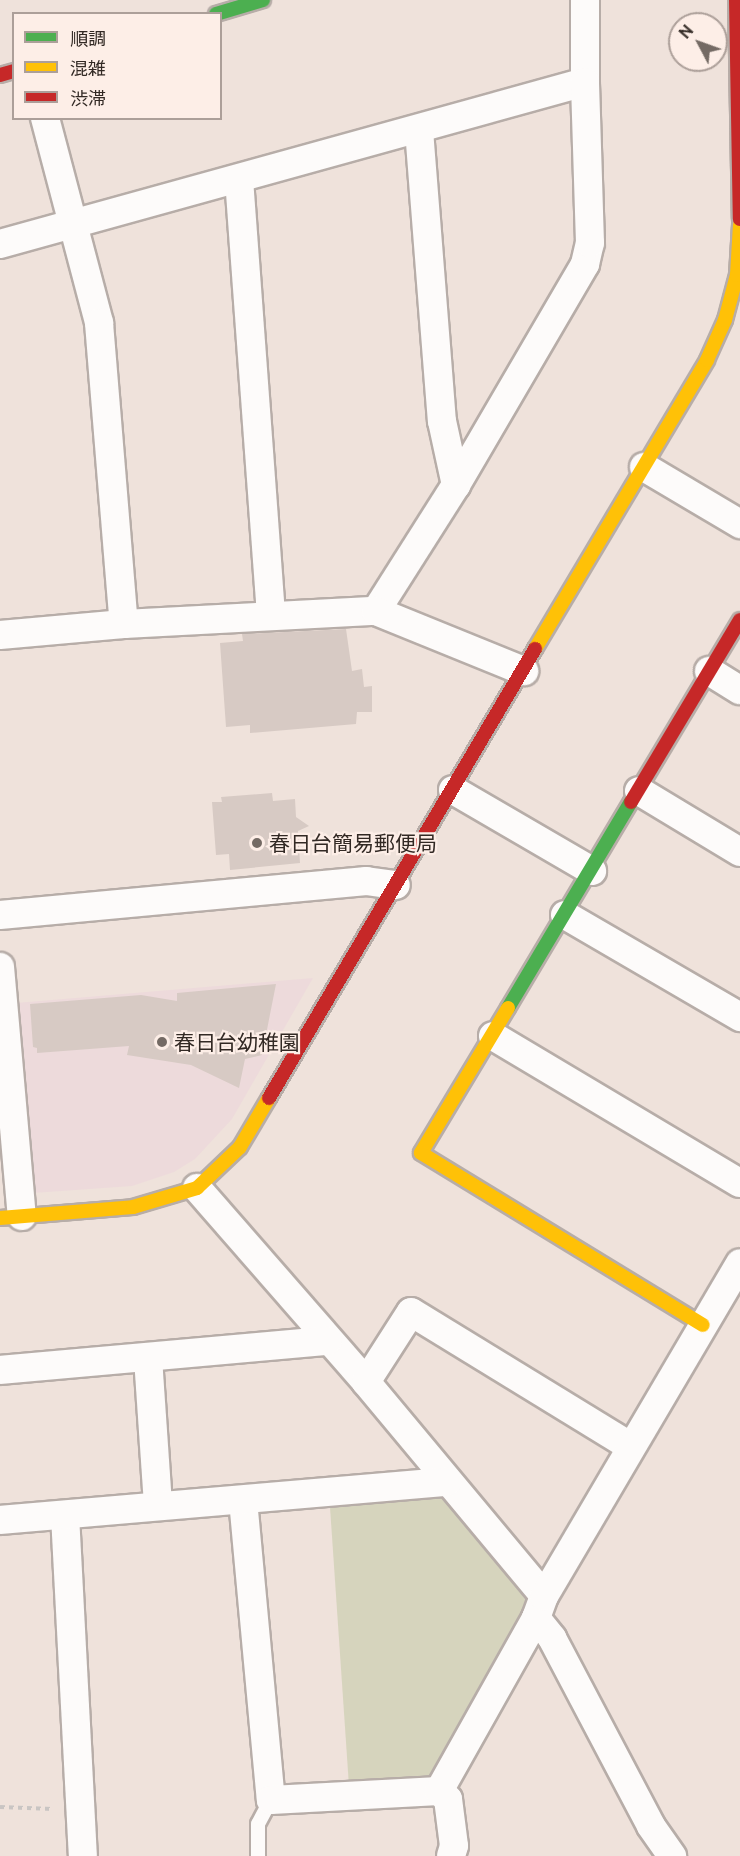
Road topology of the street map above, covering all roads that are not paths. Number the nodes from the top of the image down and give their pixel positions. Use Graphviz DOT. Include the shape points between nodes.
graph roads {
  1 [pos="263,0"];
  2 [pos="585,0"];
  3 [pos="736,0"];
  4 [pos="222,12"];
  5 [pos="739,39"];
  6 [pos="585,82"];
  7 [pos="46,120"];
  8 [pos="419,130"];
  9 [pos="239,179"];
  10 [pos="740,219"];
  11 [pos="74,223"];
  12 [pos="740,225"];
  13 [pos="0,244"];
  14 [pos="644,467"];
  15 [pos="456,485"];
  16 [pos="740,524"];
  17 [pos="376,612"];
  18 [pos="270,615"];
  19 [pos="740,620"];
  20 [pos="124,624"];
  21 [pos="0,635"];
  22 [pos="524,671"];
  23 [pos="709,671"];
  24 [pos="740,690"];
  25 [pos="453,790"];
  26 [pos="639,791"];
  27 [pos="740,852"];
  28 [pos="592,871"];
  29 [pos="396,885"];
  30 [pos="0,915"];
  31 [pos="565,915"];
  32 [pos="0,967"];
  33 [pos="740,1017"];
  34 [pos="493,1036"];
  35 [pos="740,1183"];
  36 [pos="197,1188"];
  37 [pos="11,1217"];
  38 [pos="740,1263"];
  39 [pos="704,1324"];
  40 [pos="328,1341"];
  41 [pos="148,1358"];
  42 [pos="0,1370"];
  43 [pos="366,1382"];
  44 [pos="631,1447"];
  45 [pos="447,1482"];
  46 [pos="243,1500"];
  47 [pos="158,1506"];
  48 [pos="65,1515"];
  49 [pos="0,1520"];
  50 [pos="540,1607"];
  51 [pos="439,1791"];
  52 [pos="271,1800"];
  53 [pos="83,1856"];
  54 [pos="258,1856"];
  55 [pos="451,1856"];
  56 [pos="672,1856"];
  1 -- 4 [label="street"];
  2 -- 6 [label="street"];
  3 -- 5 [label="street"];
  5 -- 10 [label="street"];
  6 -- 8 [label="street"];
  6 -- 15 [label="street" via="590,243 585,264"];
  7 -- 11 [label="street"];
  8 -- 9 [label="street"];
  8 -- 15 [label="street" via="442,420"];
  9 -- 11 [label="street"];
  9 -- 18 [label="street"];
  11 -- 13 [label="street"];
  11 -- 20 [label="street" via="99,323"];
  12 -- 14 [label="street" via="737,275 725,320"];
  14 -- 16 [label="street"];
  14 -- 22 [label="street"];
  15 -- 17 [label="street"];
  17 -- 18 [label="street"];
  17 -- 22 [label="street"];
  18 -- 20 [label="street"];
  19 -- 23 [label="street"];
  20 -- 21 [label="street"];
  22 -- 25 [label="street"];
  23 -- 24 [label="street"];
  23 -- 26 [label="street"];
  25 -- 28 [label="street"];
  25 -- 29 [label="street"];
  26 -- 27 [label="street"];
  26 -- 28 [label="street"];
  28 -- 31 [label="street"];
  29 -- 30 [label="street" via="366,881"];
  29 -- 36 [label="street" via="240,1147"];
  31 -- 33 [label="street"];
  31 -- 34 [label="street"];
  32 -- 37 [label="street"];
  34 -- 35 [label="street"];
  34 -- 39 [label="street" via="421,1153"];
  36 -- 37 [label="street" via="133,1207"];
  36 -- 40 [label="street"];
  38 -- 39 [label="street"];
  39 -- 44 [label="street"];
  40 -- 41 [label="street"];
  40 -- 43 [label="street"];
  41 -- 42 [label="street"];
  41 -- 47 [label="street"];
  43 -- 44 [label="street" via="411,1312"];
  43 -- 45 [label="street"];
  44 -- 50 [label="street"];
  45 -- 46 [label="street"];
  45 -- 50 [label="street"];
  46 -- 47 [label="street"];
  46 -- 52 [label="street"];
  47 -- 48 [label="street"];
  48 -- 49 [label="street"];
  48 -- 53 [label="street"];
  50 -- 51 [label="street"];
  50 -- 56 [label="street" via="552,1638 651,1826"];
  51 -- 52 [label="street"];
  51 -- 55 [label="street" via="448,1799 454,1846"];
  52 -- 54 [label="lane" via="258,1824"];
}
